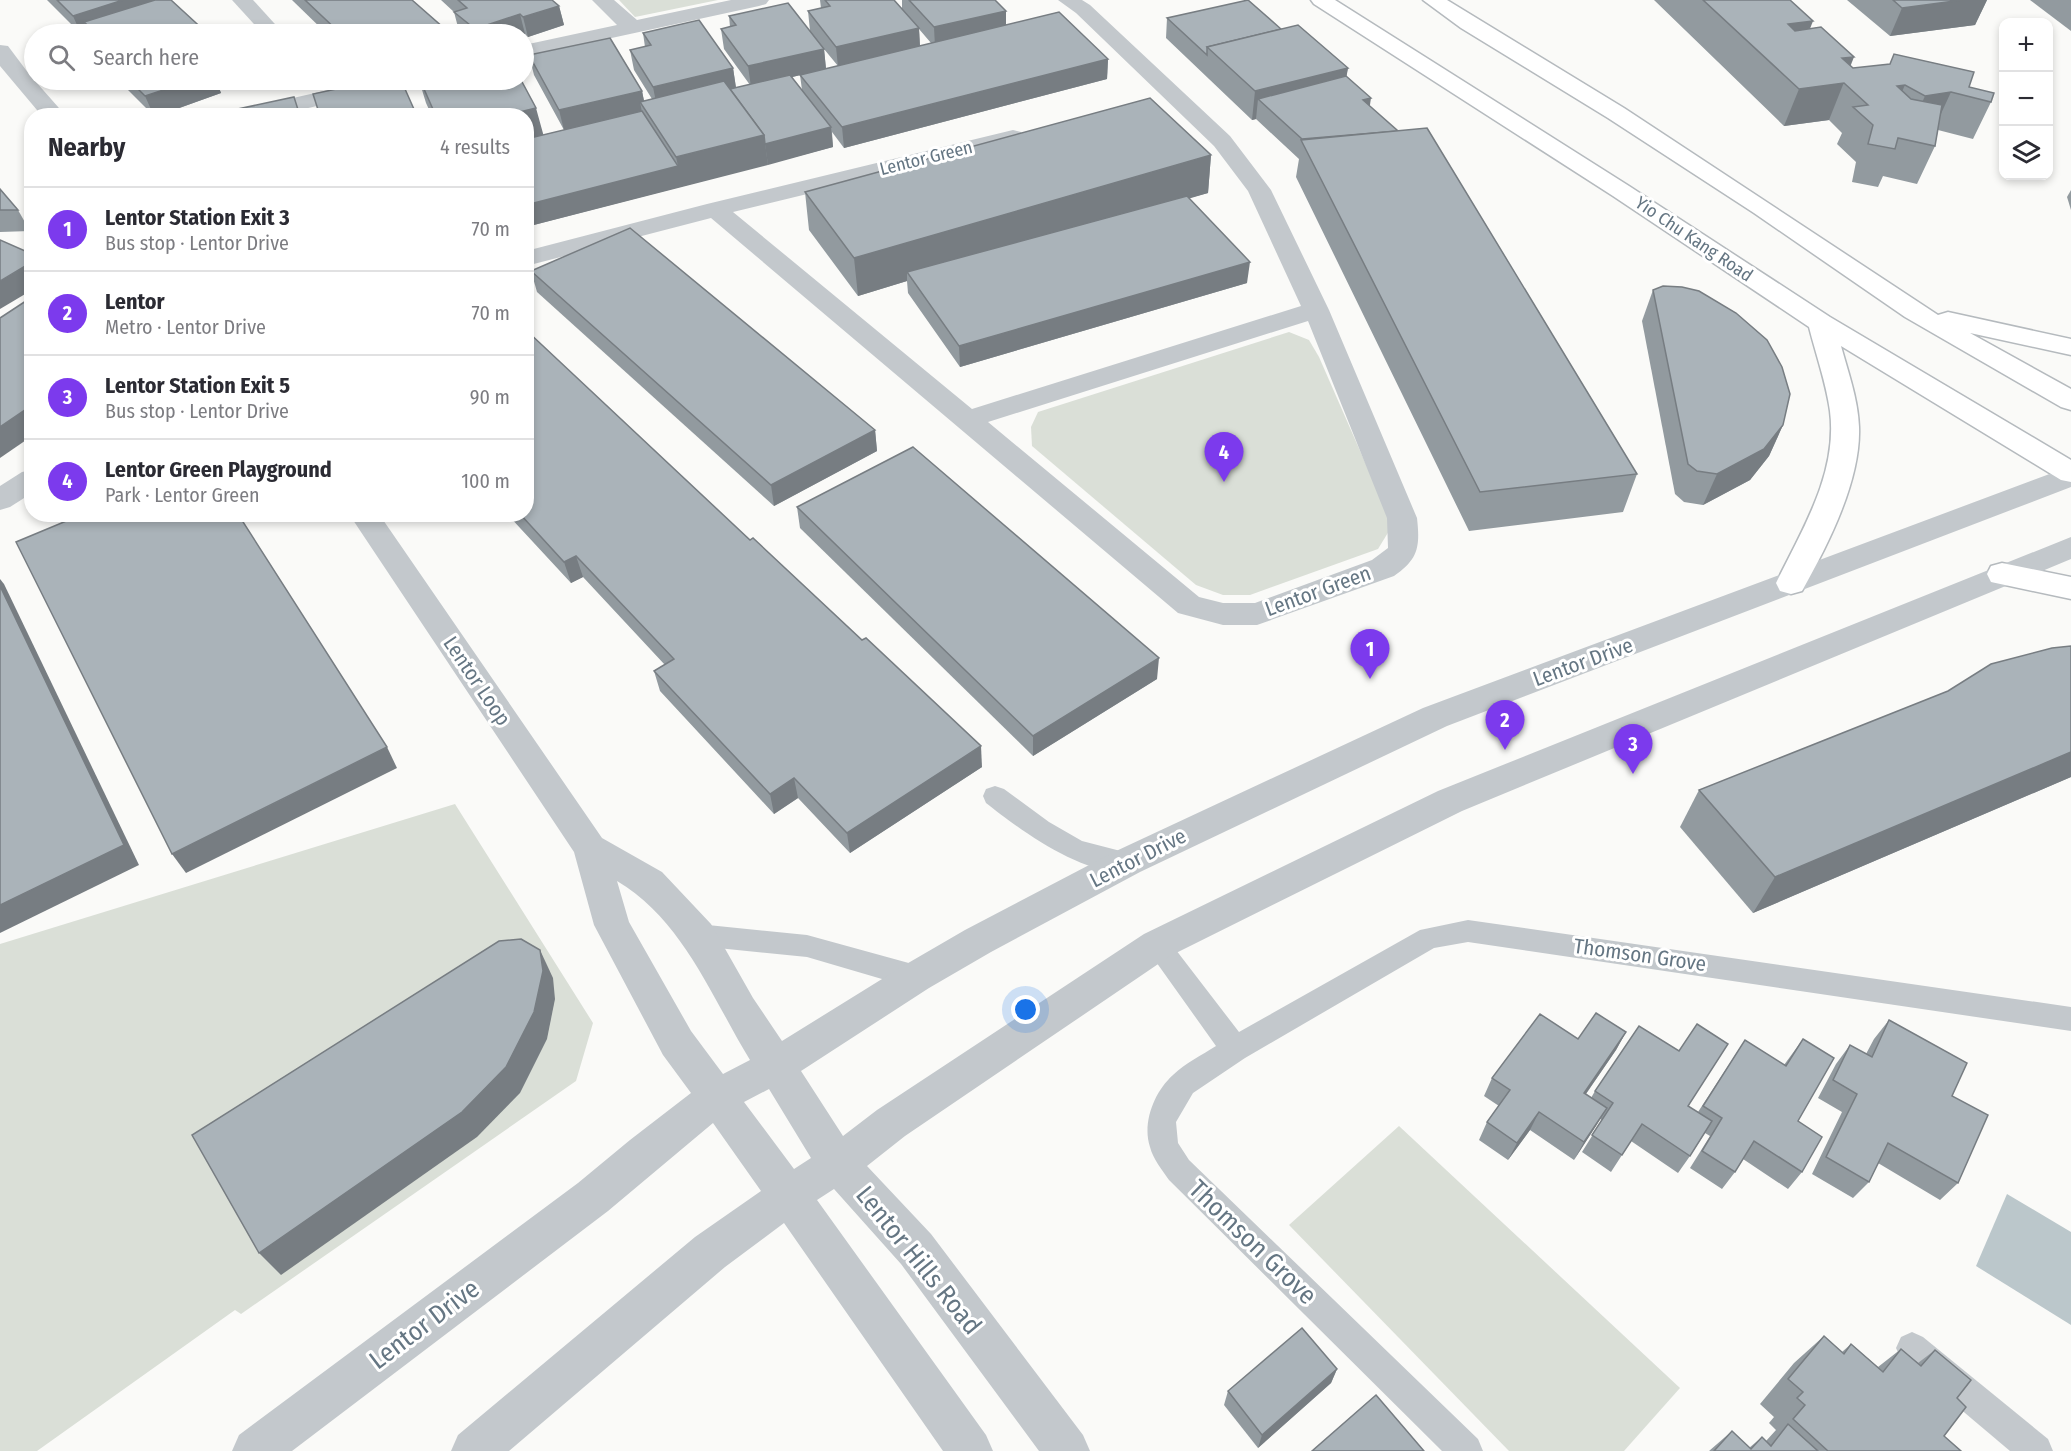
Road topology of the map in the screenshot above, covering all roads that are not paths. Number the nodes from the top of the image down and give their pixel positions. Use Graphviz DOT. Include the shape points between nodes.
graph roads {
  1 [pos="242,0"];
  2 [pos="602,0"];
  3 [pos="759,0"];
  4 [pos="1068,0"];
  5 [pos="1321,0"];
  6 [pos="1433,0"];
  7 [pos="265,24"];
  8 [pos="631,26"];
  9 [pos="534,49"];
  10 [pos="0,51"];
  11 [pos="10,82"];
  12 [pos="316,90"];
  13 [pos="44,108"];
  14 [pos="265,108"];
  15 [pos="1034,131"];
  16 [pos="716,209"];
  17 [pos="534,257"];
  18 [pos="1316,310"];
  19 [pos="1914,312"];
  20 [pos="1821,323"];
  21 [pos="2071,347"];
  22 [pos="2071,401"];
  23 [pos="965,420"];
  24 [pos="2071,474"];
  25 [pos="24,484"];
  26 [pos="0,500"];
  27 [pos="368,522"];
  28 [pos="2071,547"];
  29 [pos="2002,574"];
  30 [pos="1791,583"];
  31 [pos="2071,588"];
  32 [pos="995,796"];
  33 [pos="590,848"];
  34 [pos="1127,862"];
  35 [pos="698,934"];
  36 [pos="1157,945"];
  37 [pos="916,977"];
  38 [pos="2071,1019"];
  39 [pos="1235,1049"];
  40 [pos="776,1066"];
  41 [pos="716,1097"];
  42 [pos="838,1164"];
  43 [pos="789,1195"];
  44 [pos="1912,1348"];
  45 [pos="255,1451"];
  46 [pos="474,1451"];
  47 [pos="970,1451"];
  48 [pos="1067,1451"];
  49 [pos="1466,1451"];
  50 [pos="2036,1451"];
  1 -- 7 [label="street"];
  2 -- 8 [label="street"];
  3 -- 8 [label="street"];
  4 -- 18 [label="street, Lentor Green" via="1083,9 1159,97 1222,141 1259,190"];
  5 -- 20 [label="main road, Yio Chu Kang Road" via="1621,190"];
  6 -- 19 [label="main road" via="1616,113"];
  8 -- 9 [label="street"];
  10 -- 11 [label="street"];
  11 -- 13 [label="street"];
  12 -- 14 [label="street"];
  15 -- 16 [label="street, Lentor Green"];
  16 -- 17 [label="street, Lentor Green"];
  16 -- 23 [label="street, Lentor Green"];
  18 -- 23 [label="street"];
  18 -- 23 [label="street, Lentor Green" via="1402,518 1402,550 1383,568 1257,614 1223,614 1189,605"];
  19 -- 21 [label="main road"];
  19 -- 22 [label="main road"];
  20 -- 24 [label="main road, Yio Chu Kang Road"];
  20 -- 30 [label="main road" via="1843,410 1845,440 1839,475"];
  24 -- 30 [label="street, Lentor Drive"];
  25 -- 26 [label="street"];
  27 -- 33 [label="street, Lentor Loop"];
  28 -- 29 [label="street"];
  29 -- 31 [label="main road"];
  29 -- 36 [label="street" via="1450,801"];
  30 -- 34 [label="street, Lentor Drive" via="1435,717"];
  32 -- 34 [label="lane" via="1052,838 1102,859"];
  33 -- 35 [label="street, Lentor Loop" via="650,882"];
  33 -- 41 [label="street, Lentor Loop" via="612,925 677,1044"];
  34 -- 37 [label="street, Lentor Drive"];
  35 -- 37 [label="lane" via="807,946"];
  35 -- 40 [label="street, Lentor Loop"];
  36 -- 39 [label="lane"];
  36 -- 42 [label="street" via="910,1110"];
  37 -- 40 [label="street"];
  38 -- 39 [label="lane, Thomson Grove" via="1468,931 1429,938"];
  39 -- 49 [label="lane, Thomson Grove" via="1183,1084 1169,1103 1161,1122 1164,1147 1179,1170"];
  40 -- 41 [label="street"];
  40 -- 42 [label="street, Lentor Hills Road"];
  41 -- 43 [label="street"];
  41 -- 45 [label="street, Lentor Drive" via="593,1197"];
  42 -- 43 [label="street"];
  42 -- 48 [label="street, Lentor Hills Road" via="916,1249"];
  43 -- 46 [label="street" via="710,1252"];
  43 -- 47 [label="street"];
  44 -- 50 [label="lane"];
}
